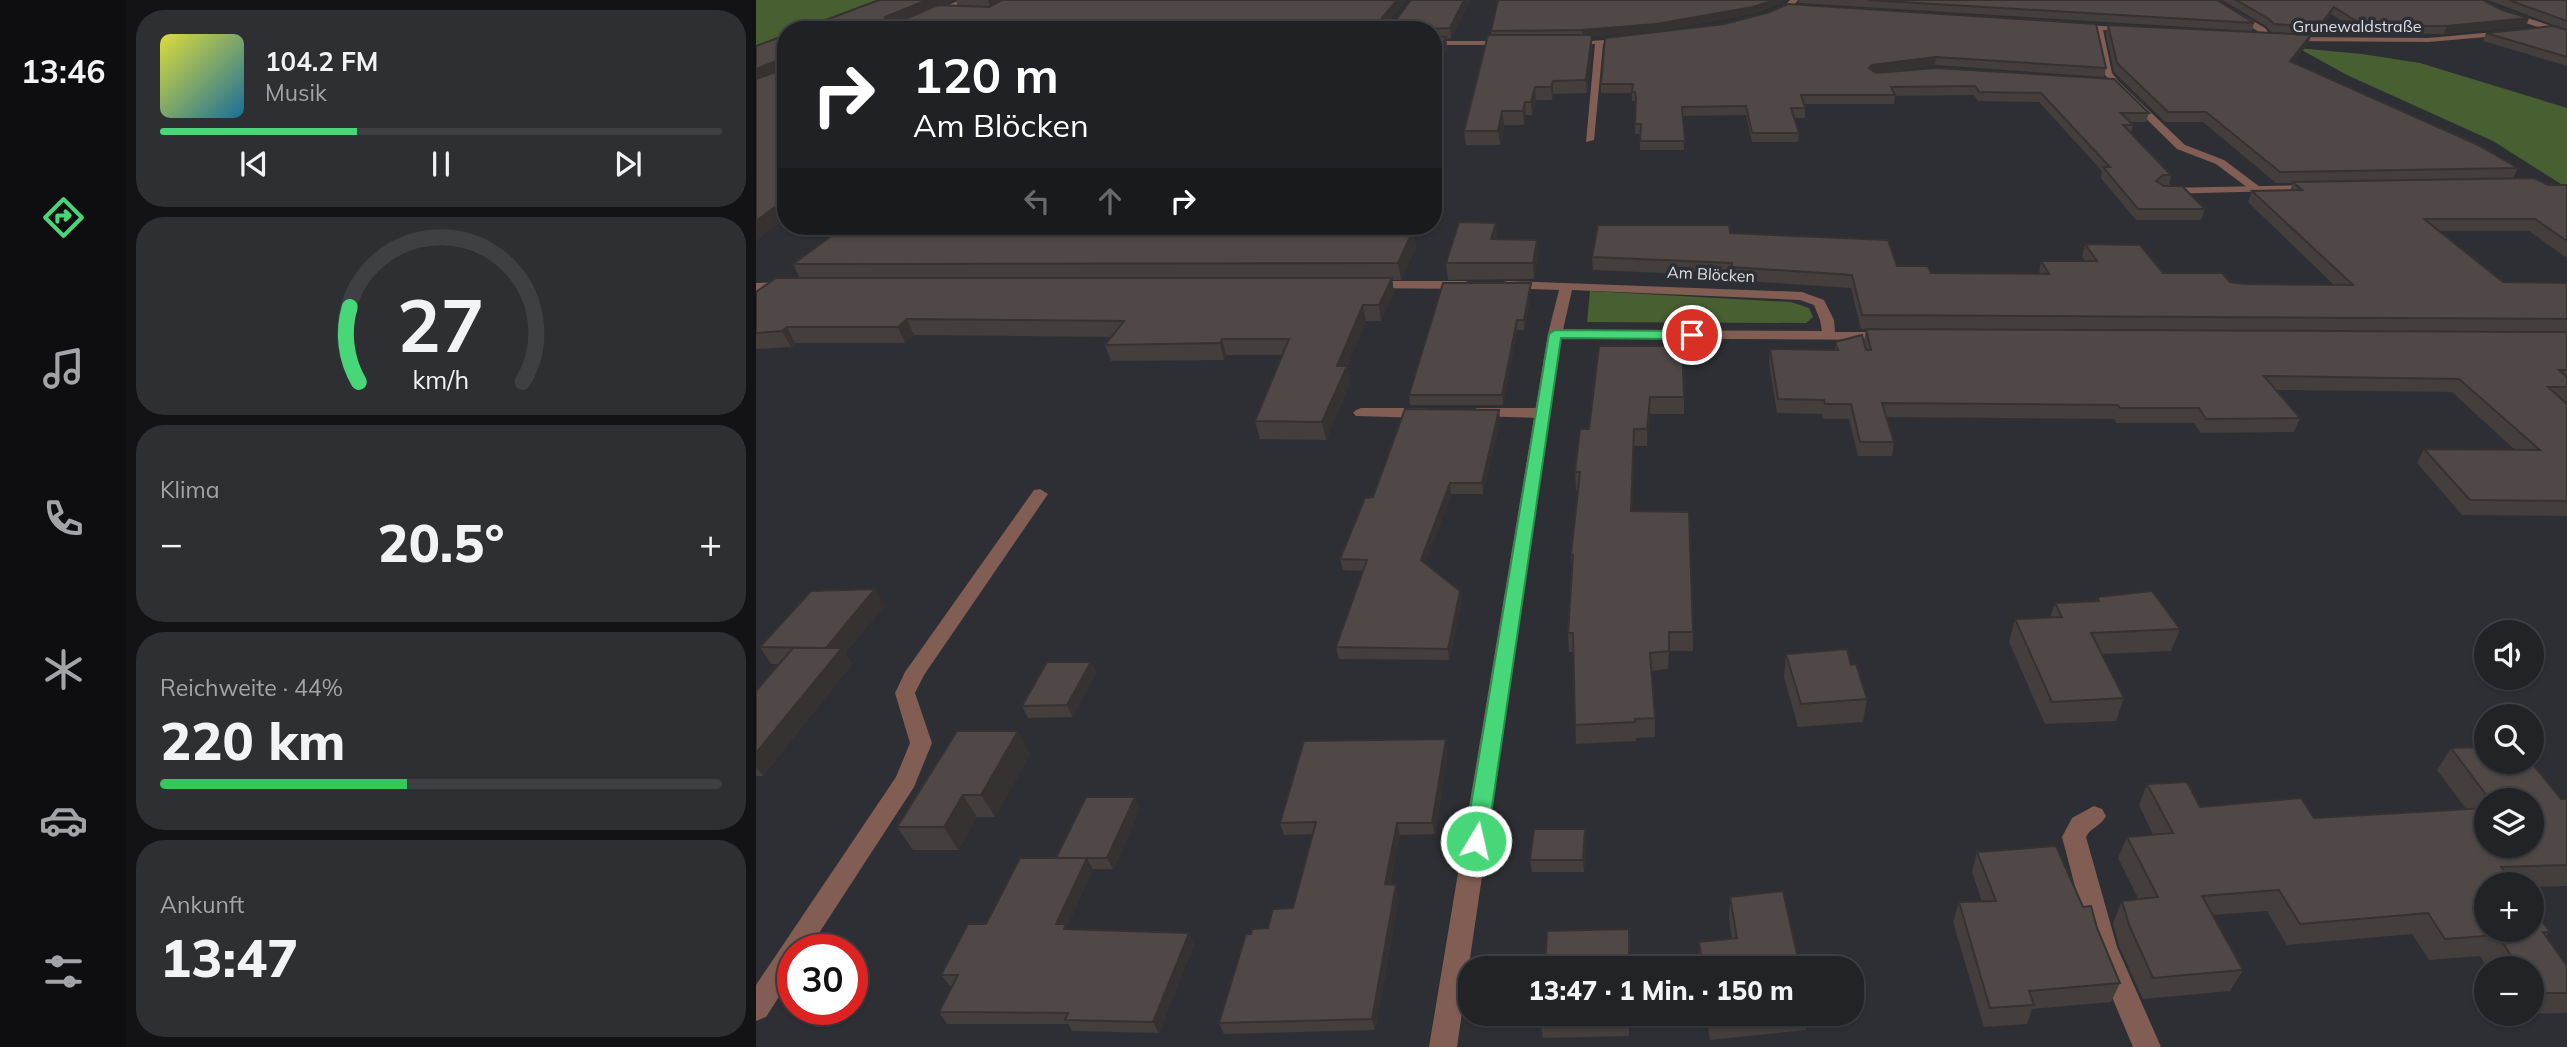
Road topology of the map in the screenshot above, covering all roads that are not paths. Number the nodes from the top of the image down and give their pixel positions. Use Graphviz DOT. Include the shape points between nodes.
graph roads {
  1 [pos="966,0"];
  2 [pos="2212,0"];
  3 [pos="2475,0"];
  4 [pos="1793,5"];
  5 [pos="936,12"];
  6 [pos="959,12"];
  7 [pos="1757,17"];
  8 [pos="915,21"];
  9 [pos="2064,25"];
  10 [pos="2099,28"];
  11 [pos="2548,29"];
  12 [pos="2143,31"];
  13 [pos="2525,31"];
  14 [pos="2514,32"];
  15 [pos="2567,34"];
  16 [pos="2257,37"];
  17 [pos="2269,38"];
  18 [pos="1634,39"];
  19 [pos="1442,43"];
  20 [pos="1516,43"];
  21 [pos="1554,43"];
  22 [pos="1599,43"];
  23 [pos="2102,83"];
  24 [pos="2115,83"];
  25 [pos="1589,140"];
  26 [pos="2324,188"];
  27 [pos="2256,189"];
  28 [pos="2161,191"];
  29 [pos="1356,285"];
  30 [pos="804,286"];
  31 [pos="1566,286"];
  32 [pos="756,287"];
  33 [pos="1555,334"];
  34 [pos="1829,336"];
  35 [pos="1896,336"];
  36 [pos="1361,413"];
  37 [pos="1439,413"];
  38 [pos="1465,413"];
  39 [pos="1543,414"];
  40 [pos="1040,494"];
  41 [pos="2094,816"];
  42 [pos="804,934"];
  43 [pos="777,976"];
  44 [pos="756,1008"];
  45 [pos="1443,1047"];
  46 [pos="2147,1047"];
  1 -- 5 [label="street"];
  2 -- 17 [label="street"];
  3 -- 11 [label="street"];
  4 -- 7 [label="street"];
  5 -- 6 [label="street"];
  5 -- 8 [label="street"];
  9 -- 10 [label="street"];
  10 -- 12 [label="street"];
  10 -- 24 [label="street" via="2108,73"];
  11 -- 13 [label="street"];
  11 -- 15 [label="street"];
  14 -- 17 [label="street, Grunewaldstraße" via="2415,41"];
  16 -- 17 [label="street, Grunewaldstraße"];
  18 -- 22 [label="street"];
  19 -- 20 [label="street"];
  21 -- 22 [label="street"];
  22 -- 25 [label="street"];
  23 -- 24 [label="street"];
  24 -- 27 [label="street" via="2181,147 2220,162"];
  26 -- 27 [label="street"];
  27 -- 28 [label="street"];
  29 -- 31 [label="street, Am Blöcken"];
  30 -- 32 [label="street"];
  31 -- 33 [label="street"];
  31 -- 34 [label="street, Am Blöcken" via="1802,296 1819,303"];
  33 -- 34 [label="street"];
  33 -- 39 [label="street"];
  34 -- 35 [label="street"];
  36 -- 37 [label="street"];
  38 -- 39 [label="street"];
  39 -- 45 [label="street"];
  40 -- 42 [label="street" via="915,672 905,693 921,743 906,781"];
  41 -- 46 [label="street" via="2080,825 2074,837 2104,947"];
  43 -- 44 [label="street"];
}
